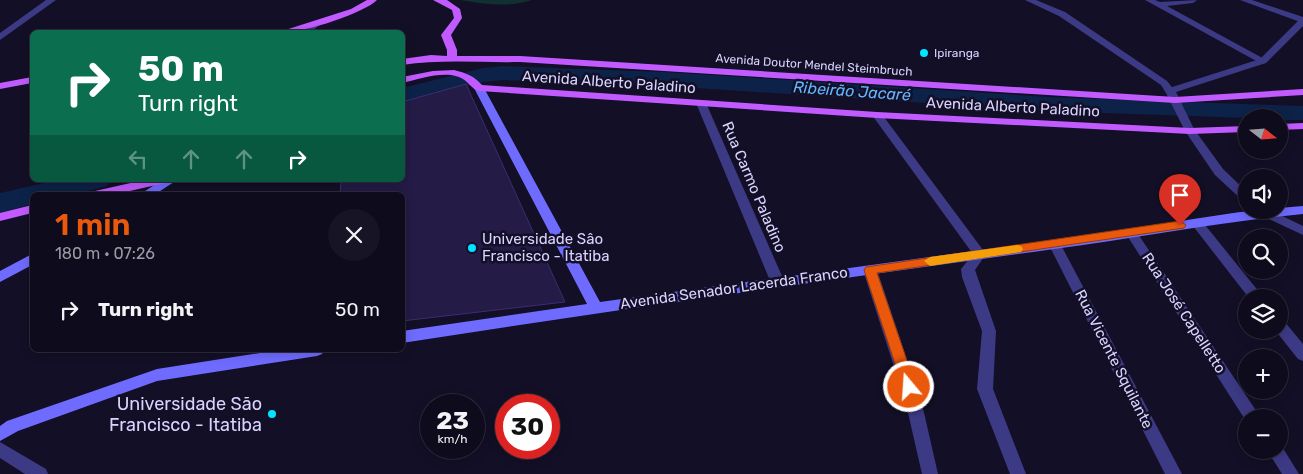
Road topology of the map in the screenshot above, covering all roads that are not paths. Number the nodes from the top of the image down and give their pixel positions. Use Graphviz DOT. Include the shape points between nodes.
graph roads {
  1 [pos="52,0"];
  2 [pos="373,0"];
  3 [pos="437,0"];
  4 [pos="1029,0"];
  5 [pos="1149,0"];
  6 [pos="1193,0"];
  7 [pos="1244,0"];
  8 [pos="1159,5"];
  9 [pos="1303,21"];
  10 [pos="318,23"];
  11 [pos="291,30"];
  12 [pos="309,30"];
  13 [pos="0,37"];
  14 [pos="451,53"];
  15 [pos="1263,61"];
  16 [pos="405,62"];
  17 [pos="405,76"];
  18 [pos="405,79"];
  19 [pos="30,80"];
  20 [pos="0,86"];
  21 [pos="478,87"];
  22 [pos="1303,92"];
  23 [pos="1174,99"];
  24 [pos="701,103"];
  25 [pos="877,115"];
  26 [pos="1303,126"];
  27 [pos="1288,127"];
  28 [pos="1189,128"];
  29 [pos="1238,129"];
  30 [pos="152,182"];
  31 [pos="168,182"];
  32 [pos="1238,190"];
  33 [pos="108,192"];
  34 [pos="150,192"];
  35 [pos="30,210"];
  36 [pos="1288,210"];
  37 [pos="1303,210"];
  38 [pos="1238,215"];
  39 [pos="0,217"];
  40 [pos="1278,219"];
  41 [pos="1197,223"];
  42 [pos="1303,231"];
  43 [pos="1132,234"];
  44 [pos="1055,244"];
  45 [pos="980,254"];
  46 [pos="30,259"];
  47 [pos="870,270"];
  48 [pos="0,277"];
  49 [pos="778,283"];
  50 [pos="1250,289"];
  51 [pos="596,307"];
  52 [pos="1288,336"];
  53 [pos="405,337"];
  54 [pos="304,352"];
  55 [pos="1303,355"];
  56 [pos="1247,409"];
  57 [pos="0,434"];
  58 [pos="0,449"];
  59 [pos="1281,459"];
  60 [pos="40,474"];
  61 [pos="930,474"];
  62 [pos="1018,474"];
  63 [pos="1174,474"];
  64 [pos="1291,474"];
  1 -- 13 [label="street"];
  2 -- 10 [label="main road"];
  3 -- 14 [label="main road" via="456,9 458,18 446,35"];
  4 -- 23 [label="street" via="1062,14 1164,83"];
  5 -- 8 [label="street"];
  6 -- 8 [label="street"];
  7 -- 9 [label="street"];
  8 -- 15 [label="street"];
  9 -- 15 [label="street"];
  10 -- 11 [label="main road"];
  10 -- 12 [label="street"];
  14 -- 16 [label="main road, Avenida Doutor Mendel Steimbruch"];
  14 -- 17 [label="main road" via="446,66"];
  14 -- 23 [label="main road, Avenida Doutor Mendel Steimbruch"];
  15 -- 23 [label="street"];
  18 -- 21 [label="main road" via="446,72 472,79"];
  19 -- 20 [label="main road"];
  21 -- 24 [label="main road, Avenida Alberto Paladino"];
  21 -- 51 [label="main road"];
  22 -- 23 [label="main road, Avenida Doutor Mendel Steimbruch"];
  23 -- 28 [label="street"];
  24 -- 25 [label="main road, Avenida Alberto Paladino"];
  24 -- 49 [label="street, Rua Carmo Paladino"];
  25 -- 28 [label="main road, Avenida Alberto Paladino"];
  25 -- 45 [label="street"];
  26 -- 27 [label="main road"];
  28 -- 29 [label="main road, Avenida Alberto Paladino"];
  28 -- 32 [label="street" via="1219,172"];
  30 -- 33 [label="main road"];
  31 -- 34 [label="main road"];
  35 -- 39 [label="main road"];
  36 -- 37 [label="main road, Avenida Senador Lacerda Franco"];
  38 -- 41 [label="main road, Avenida Senador Lacerda Franco"];
  40 -- 42 [label="street"];
  41 -- 43 [label="main road, Avenida Senador Lacerda Franco"];
  41 -- 50 [label="street"];
  43 -- 44 [label="main road, Avenida Senador Lacerda Franco"];
  43 -- 56 [label="street, Rua José Capelletto"];
  44 -- 45 [label="main road, Avenida Senador Lacerda Franco"];
  44 -- 63 [label="street, Rua Vicente Squilante"];
  45 -- 47 [label="main road, Avenida Senador Lacerda Franco"];
  45 -- 62 [label="street" via="968,269 988,331 985,389"];
  46 -- 48 [label="main road"];
  47 -- 49 [label="main road, Avenida Senador Lacerda Franco"];
  47 -- 61 [label="street" via="914,404"];
  49 -- 51 [label="main road, Avenida Senador Lacerda Franco"];
  51 -- 53 [label="main road, Avenida Senador Lacerda Franco"];
  52 -- 55 [label="street"];
  54 -- 57 [label="main road" via="157,375 13,426"];
  58 -- 60 [label="street"];
  59 -- 64 [label="street"];
}
